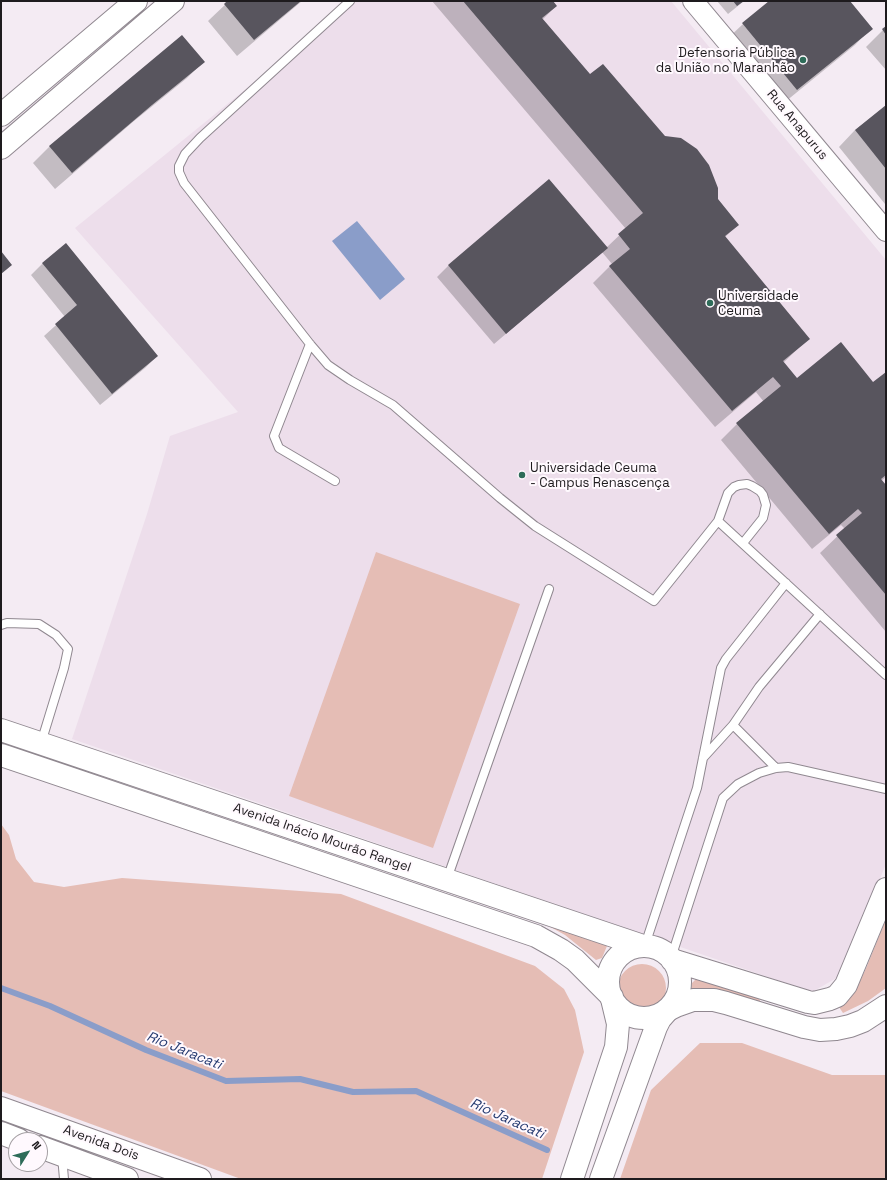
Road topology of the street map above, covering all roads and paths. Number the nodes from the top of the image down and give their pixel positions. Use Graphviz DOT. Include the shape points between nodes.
graph roads {
  1 [pos="136,1"];
  2 [pos="173,1"];
  3 [pos="350,1"];
  4 [pos="693,1"];
  5 [pos="1,115"];
  6 [pos="1,148"];
  7 [pos="886,231"];
  8 [pos="310,344"];
  9 [pos="336,481"];
  10 [pos="718,521"];
  11 [pos="743,543"];
  12 [pos="786,583"];
  13 [pos="549,589"];
  14 [pos="820,614"];
  15 [pos="1,625"];
  16 [pos="886,675"];
  17 [pos="733,725"];
  18 [pos="1,730"];
  19 [pos="41,743"];
  20 [pos="1,755"];
  21 [pos="703,758"];
  22 [pos="776,768"];
  23 [pos="886,789"];
  24 [pos="446,880"];
  25 [pos="886,889"];
  26 [pos="644,946"];
  27 [pos="671,959"];
  28 [pos="612,998"];
  29 [pos="886,1006"];
  30 [pos="667,1010"];
  31 [pos="1,1108"];
  32 [pos="48,1151"];
  33 [pos="62,1155"];
  34 [pos="64,1179"];
  35 [pos="127,1179"];
  36 [pos="200,1179"];
  37 [pos="572,1179"];
  38 [pos="601,1179"];
  1 -- 5 [label="main road"];
  2 -- 6 [label="main road"];
  3 -- 8 [label="lane" via="200,138 185,154 179,166 184,184"];
  4 -- 7 [label="street, Rua Anapurus"];
  8 -- 9 [label="lane" via="274,436 279,448"];
  8 -- 10 [label="lane" via="328,365 393,405 518,514 654,601"];
  10 -- 11 [label="lane"];
  10 -- 11 [label="lane" via="728,493 734,487 747,484 760,491 766,505 763,518"];
  11 -- 12 [label="lane"];
  12 -- 14 [label="lane"];
  12 -- 21 [label="lane" via="721,668"];
  13 -- 24 [label="lane"];
  14 -- 16 [label="lane"];
  14 -- 17 [label="lane" via="759,687"];
  15 -- 19 [label="lane" via="39,624 56,634 68,649"];
  17 -- 21 [label="lane"];
  17 -- 22 [label="lane"];
  18 -- 19 [label="main road, Avenida Inácio Mourão Rangel"];
  19 -- 24 [label="main road, Avenida Inácio Mourão Rangel"];
  20 -- 28 [label="main road, Avenida Inácio Mourão Rangel" via="536,936 575,960"];
  21 -- 26 [label="lane" via="695,795"];
  22 -- 23 [label="lane" via="788,767"];
  22 -- 27 [label="lane" via="738,784 723,798"];
  24 -- 26 [label="main road, Avenida Inácio Mourão Rangel"];
  25 -- 27 [label="main road" via="846,985 837,996 830,999 808,1002"];
  26 -- 27 [label="main road" via="657,948"];
  26 -- 28 [label="main road" via="633,948 616,960 608,979"];
  27 -- 30 [label="main road" via="678,969 680,981 676,999"];
  28 -- 30 [label="main road" via="622,1011 637,1018 652,1017"];
  28 -- 37 [label="main road" via="618,1024 616,1047"];
  29 -- 30 [label="main road" via="850,1026 820,1030 714,1000 694,1000"];
  30 -- 38 [label="main road" via="656,1027"];
  31 -- 36 [label="main road, Avenida Dois"];
  32 -- 33 [label="main road, Avenida Dois"];
  33 -- 34 [label="lane"];
  33 -- 35 [label="main road, Avenida Dois"];
}
